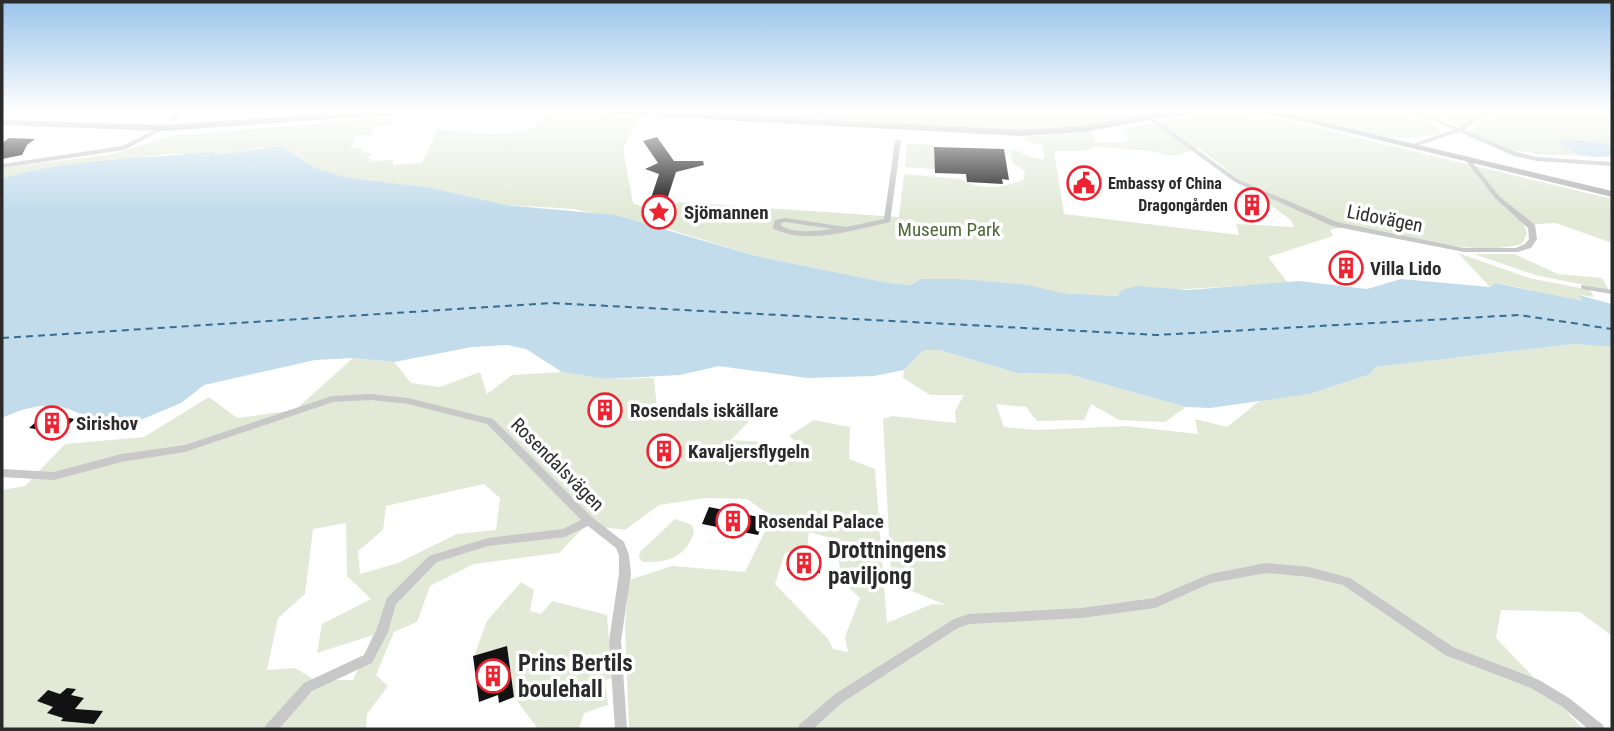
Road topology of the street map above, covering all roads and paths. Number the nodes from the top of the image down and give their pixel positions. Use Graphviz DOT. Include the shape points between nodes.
graph roads {
  1 [pos="134,145"];
  2 [pos="897,145"];
  3 [pos="1187,145"];
  4 [pos="1408,145"];
  5 [pos="1497,145"];
  6 [pos="1412,146"];
  7 [pos="1469,161"];
  8 [pos="1612,164"];
  9 [pos="2,166"];
  10 [pos="1612,194"];
  11 [pos="845,229"];
  12 [pos="1585,287"];
  13 [pos="1612,292"];
  14 [pos="2,473"];
  15 [pos="589,521"];
  16 [pos="271,729"];
  17 [pos="621,729"];
  18 [pos="804,729"];
  19 [pos="1598,729"];
  1 -- 9 [label="street"];
  2 -- 11 [label="street" via="887,219"];
  3 -- 7 [label="street, Lidovägen" via="1237,181 1335,224 1464,250 1509,251 1528,246 1534,239 1532,228 1497,197"];
  4 -- 6 [label="street"];
  5 -- 8 [label="street" via="1526,157"];
  6 -- 7 [label="street"];
  7 -- 10 [label="street"];
  11 -- 11 [label="street" via="804,233 783,232 777,227 786,220"];
  12 -- 13 [label="street"];
  14 -- 15 [label="street, Rosendalsvägen" via="64,474 207,442 319,401 371,397 432,405 490,421"];
  15 -- 16 [label="street" via="565,533 488,542 433,559 391,601 383,632 368,659 308,687"];
  15 -- 17 [label="street, Rosendalsvägen" via="620,545 625,558 615,641"];
  18 -- 19 [label="street" via="839,698 954,624 1155,603 1206,580 1275,568 1346,581 1449,652 1535,684"];
}
